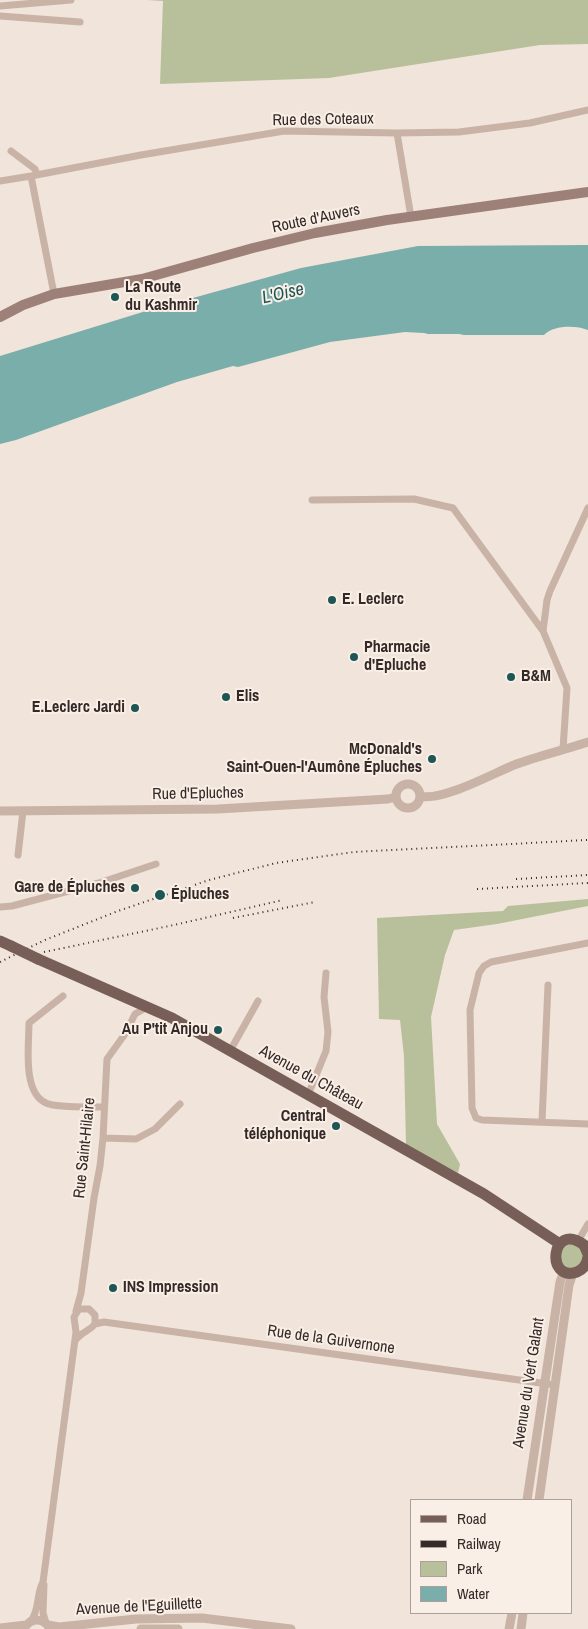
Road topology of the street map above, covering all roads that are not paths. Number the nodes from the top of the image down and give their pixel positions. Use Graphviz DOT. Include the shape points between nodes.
graph roads {
  1 [pos="71,0"];
  2 [pos="31,2"];
  3 [pos="0,6"];
  4 [pos="0,16"];
  5 [pos="80,22"];
  6 [pos="588,110"];
  7 [pos="397,133"];
  8 [pos="11,151"];
  9 [pos="34,176"];
  10 [pos="0,181"];
  11 [pos="588,192"];
  12 [pos="411,217"];
  13 [pos="54,294"];
  14 [pos="0,317"];
  15 [pos="312,500"];
  16 [pos="588,508"];
  17 [pos="543,631"];
  18 [pos="588,742"];
  19 [pos="563,750"];
  20 [pos="420,796"];
  21 [pos="396,797"];
  22 [pos="0,811"];
  23 [pos="23,811"];
  24 [pos="18,856"];
  25 [pos="156,864"];
  26 [pos="0,907"];
  27 [pos="0,941"];
  28 [pos="588,943"];
  29 [pos="326,973"];
  30 [pos="548,985"];
  31 [pos="63,996"];
  32 [pos="132,999"];
  33 [pos="258,1001"];
  34 [pos="150,1007"];
  35 [pos="135,1014"];
  36 [pos="230,1051"];
  37 [pos="308,1095"];
  38 [pos="180,1104"];
  39 [pos="104,1107"];
  40 [pos="542,1122"];
  41 [pos="588,1124"];
  42 [pos="103,1138"];
  43 [pos="588,1224"];
  44 [pos="578,1241"];
  45 [pos="560,1244"];
  46 [pos="587,1262"];
  47 [pos="568,1272"];
  48 [pos="81,1293"];
  49 [pos="91,1310"];
  50 [pos="76,1312"];
  51 [pos="96,1321"];
  52 [pos="75,1326"];
  53 [pos="85,1331"];
  54 [pos="75,1341"];
  55 [pos="544,1383"];
  56 [pos="555,1385"];
  57 [pos="527,1499"];
  58 [pos="539,1499"];
  59 [pos="43,1582"];
  60 [pos="512,1614"];
  61 [pos="523,1614"];
  62 [pos="27,1625"];
  63 [pos="48,1626"];
  64 [pos="0,1628"];
  65 [pos="141,1629"];
  66 [pos="178,1629"];
  67 [pos="290,1629"];
  68 [pos="509,1629"];
  69 [pos="521,1629"];
  1 -- 2 [label="street"];
  2 -- 3 [label="street"];
  4 -- 5 [label="street"];
  6 -- 7 [label="street, Rue des Coteaux" via="512,126 459,132"];
  7 -- 9 [label="street, Rue des Coteaux" via="284,131"];
  7 -- 12 [label="street"];
  8 -- 9 [label="street" via="35,169"];
  9 -- 10 [label="street, Rue des Coteaux"];
  9 -- 13 [label="street"];
  11 -- 12 [label="main road, Route d'Auvers"];
  12 -- 13 [label="main road, Route d'Auvers" via="315,233 142,279"];
  13 -- 14 [label="main road, Route d'Auvers"];
  15 -- 17 [label="street" via="414,499 453,508"];
  16 -- 17 [label="street" via="550,591"];
  17 -- 19 [label="street" via="567,688"];
  18 -- 19 [label="street"];
  19 -- 20 [label="street" via="516,764 440,795"];
  20 -- 21 [label="street" via="414,806 407,807"];
  20 -- 21 [label="street" via="418,789 408,784 401,786"];
  21 -- 23 [label="street, Rue d'Epluches" via="218,809"];
  22 -- 23 [label="street, Rue d'Epluches"];
  23 -- 24 [label="street"];
  25 -- 26 [label="street" via="99,883"];
  27 -- 32 [label="main road, Avenue du Château, bridge"];
  28 -- 40 [label="street" via="491,962 479,973 470,1010 472,1108 476,1118"];
  29 -- 37 [label="street" via="326,1051"];
  30 -- 40 [label="street"];
  31 -- 39 [label="street" via="29,1023 32,1086 42,1100 51,1104"];
  32 -- 34 [label="main road, Avenue du Château"];
  32 -- 35 [label="street"];
  33 -- 36 [label="street"];
  34 -- 35 [label="street"];
  34 -- 36 [label="main road, Avenue du Château"];
  35 -- 39 [label="street, Rue Saint-Hilaire" via="107,1058"];
  36 -- 37 [label="main road, Avenue du Château"];
  37 -- 45 [label="main road, Avenue du Château" via="484,1194"];
  38 -- 42 [label="street" via="155,1129 136,1139"];
  39 -- 42 [label="street, Rue Saint-Hilaire"];
  40 -- 41 [label="street"];
  42 -- 48 [label="street, Rue Saint-Hilaire"];
  43 -- 44 [label="street"];
  44 -- 45 [label="main road" via="573,1239"];
  44 -- 46 [label="main road" via="584,1245"];
  45 -- 47 [label="main road" via="555,1261 560,1269"];
  46 -- 47 [label="main road"];
  47 -- 55 [label="street, Avenue du Vert Galant" via="560,1282"];
  47 -- 56 [label="street, Avenue du Vert Galant"];
  48 -- 49 [label="street"];
  48 -- 50 [label="street, Rue Saint-Hilaire"];
  49 -- 50 [label="street" via="84,1308"];
  49 -- 51 [label="street"];
  50 -- 52 [label="street, Rue Saint-Hilaire"];
  51 -- 53 [label="street"];
  51 -- 55 [label="street, Rue de la Guivernone"];
  52 -- 53 [label="street"];
  52 -- 54 [label="street, Rue Saint-Hilaire"];
  53 -- 54 [label="street"];
  54 -- 59 [label="street, Rue Saint-Hilaire"];
  55 -- 56 [label="street, Rue de la Guivernone"];
  55 -- 57 [label="street, Avenue du Vert Galant"];
  56 -- 58 [label="street, Avenue du Vert Galant"];
  59 -- 62 [label="street, Rue Saint-Hilaire" via="36,1612"];
  59 -- 63 [label="street, Rue Saint-Hilaire" via="43,1616"];
  60 -- 68 [label="street"];
  61 -- 69 [label="street"];
  62 -- 63 [label="street, Avenue de l'Eguillette" via="40,1620"];
  62 -- 64 [label="street"];
  63 -- 67 [label="street, Avenue de l'Eguillette" via="202,1618"];
  65 -- 66 [label="street, Avenue de l'Eguillette"];
}
